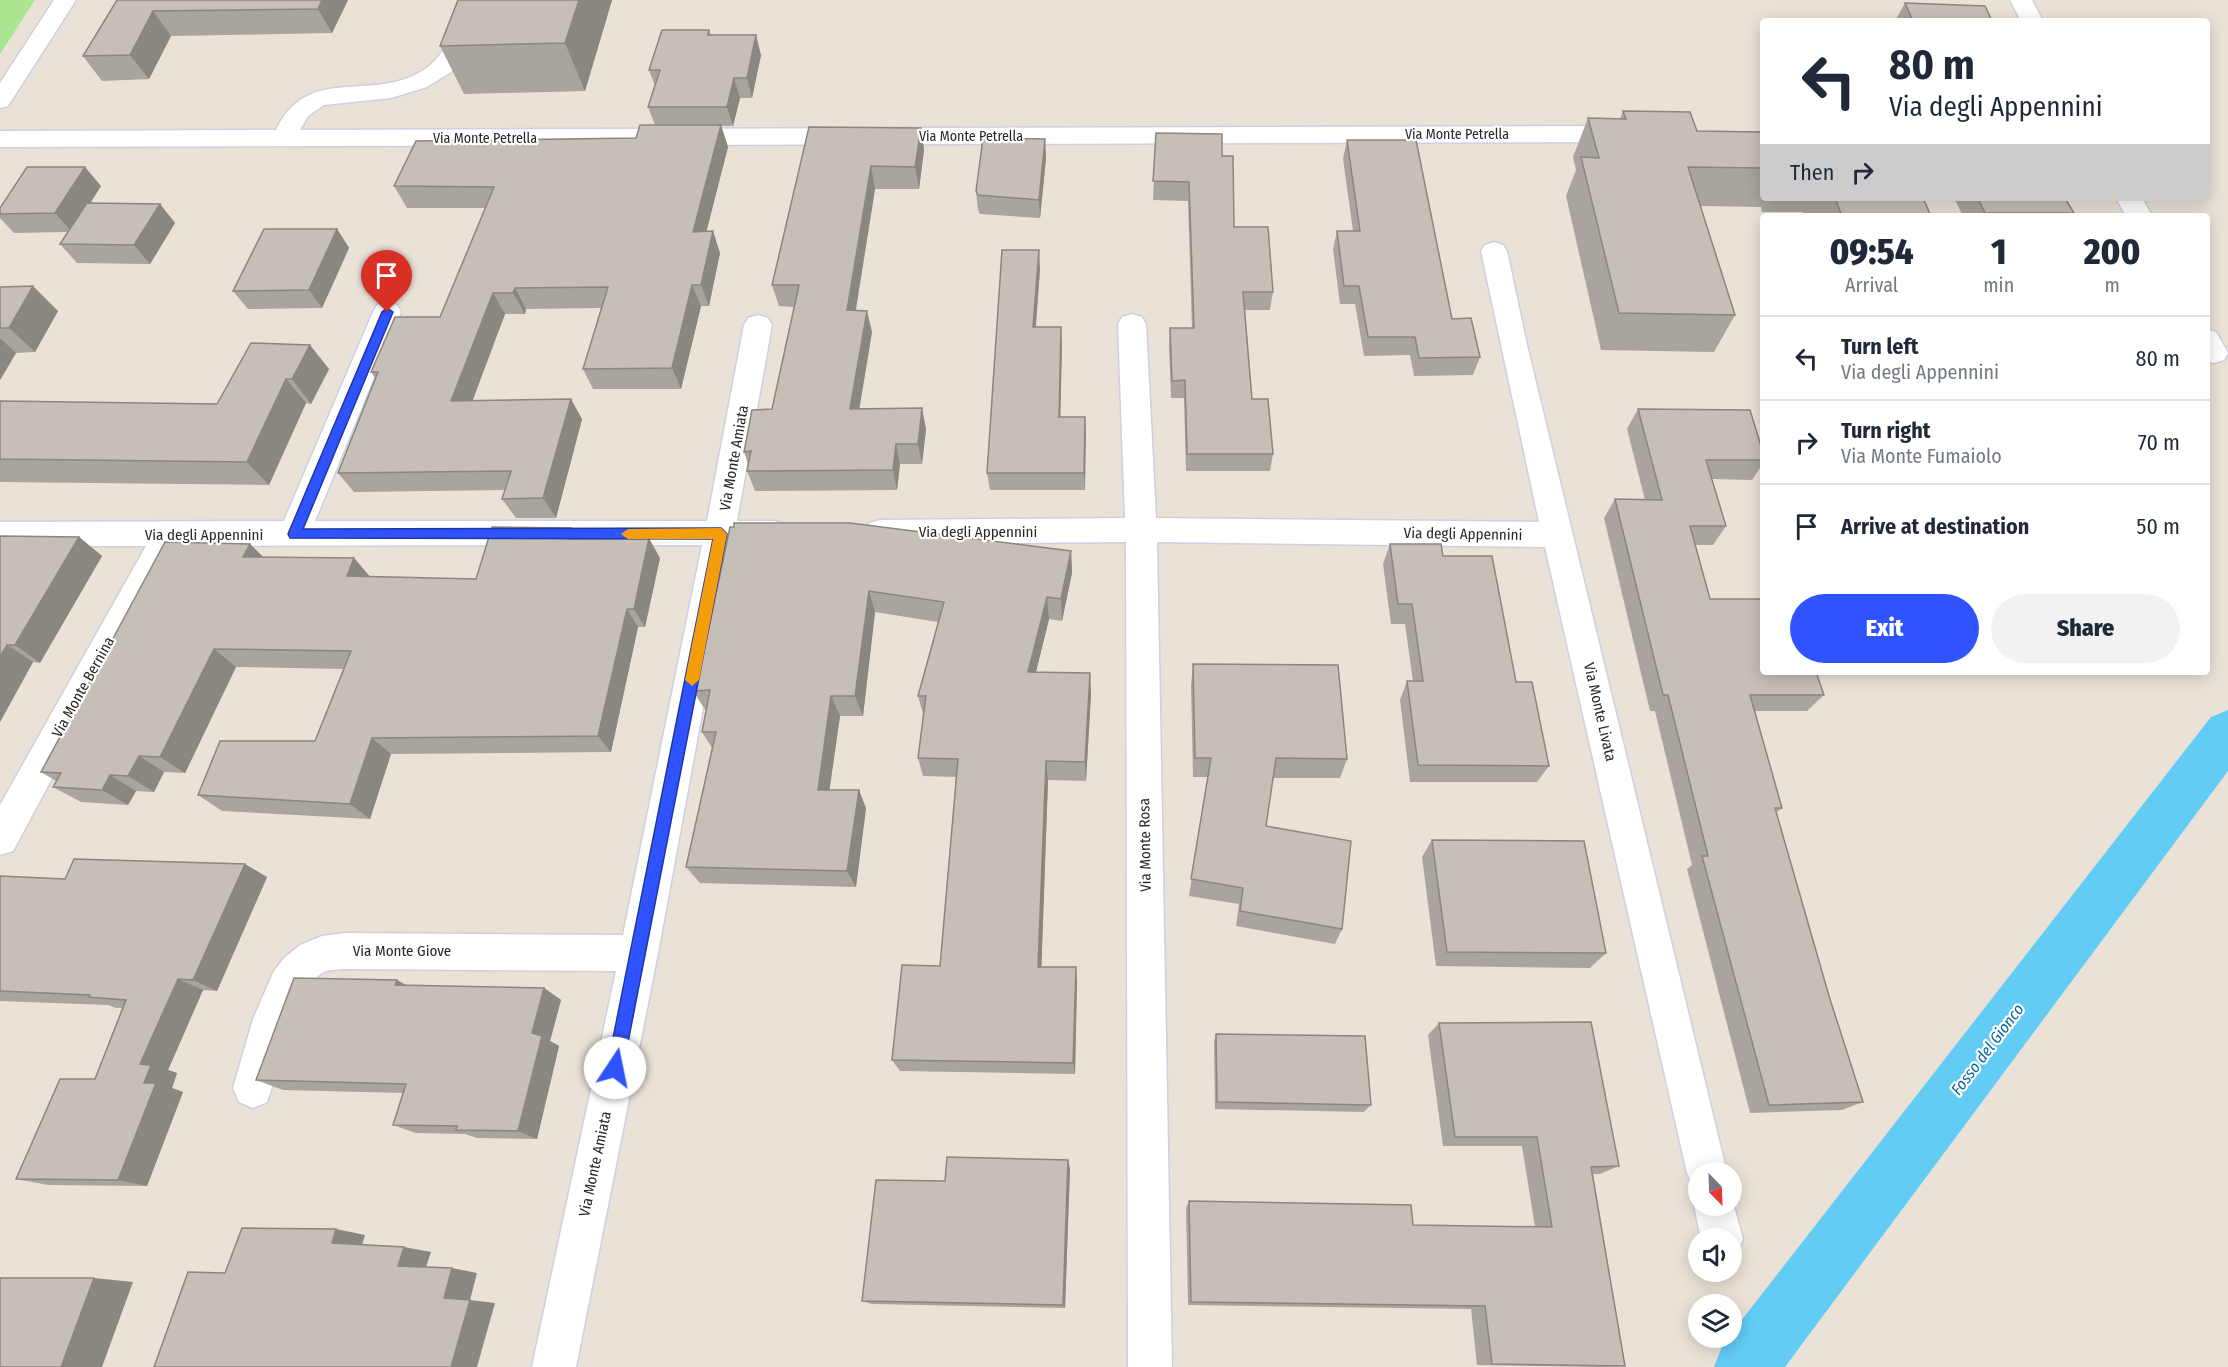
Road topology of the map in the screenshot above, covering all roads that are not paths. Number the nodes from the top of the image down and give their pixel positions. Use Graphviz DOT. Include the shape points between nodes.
graph roads {
  1 [pos="65,0"];
  2 [pos="2021,0"];
  3 [pos="2030,18"];
  4 [pos="460,42"];
  5 [pos="0,101"];
  6 [pos="1653,134"];
  7 [pos="284,138"];
  8 [pos="0,140"];
  9 [pos="1494,251"];
  10 [pos="387,312"];
  11 [pos="1132,324"];
  12 [pos="758,325"];
  13 [pos="1141,530"];
  14 [pos="849,532"];
  15 [pos="802,533"];
  16 [pos="0,534"];
  17 [pos="294,534"];
  18 [pos="721,534"];
  19 [pos="1559,535"];
  20 [pos="167,536"];
  21 [pos="0,839"];
  22 [pos="639,952"];
  23 [pos="253,1088"];
  24 [pos="1704,1162"];
  25 [pos="554,1367"];
  26 [pos="1150,1367"];
  1 -- 5 [label="street"];
  2 -- 3 [label="street"];
  4 -- 7 [label="street" via="445,67 413,84 311,102 296,116"];
  6 -- 7 [label="street, Via Monte Petrella"];
  7 -- 8 [label="street, Via Monte Petrella"];
  9 -- 19 [label="street, Via Monte Livata"];
  10 -- 17 [label="street"];
  11 -- 13 [label="street, Via Monte Rosa"];
  12 -- 18 [label="street, Via Monte Amiata"];
  13 -- 14 [label="street, Via degli Appennini"];
  13 -- 19 [label="street, Via degli Appennini"];
  13 -- 26 [label="street, Via Monte Rosa"];
  15 -- 18 [label="street, Via degli Appennini"];
  16 -- 20 [label="street, Via degli Appennini"];
  17 -- 18 [label="street, Via degli Appennini"];
  17 -- 20 [label="street, Via degli Appennini"];
  18 -- 22 [label="street, Via Monte Amiata"];
  19 -- 24 [label="street, Via Monte Livata"];
  20 -- 21 [label="street, Via Monte Bernina"];
  22 -- 23 [label="street, Via Monte Giove" via="345,951 321,955 309,960 287,984"];
  22 -- 25 [label="street, Via Monte Amiata"];
}
